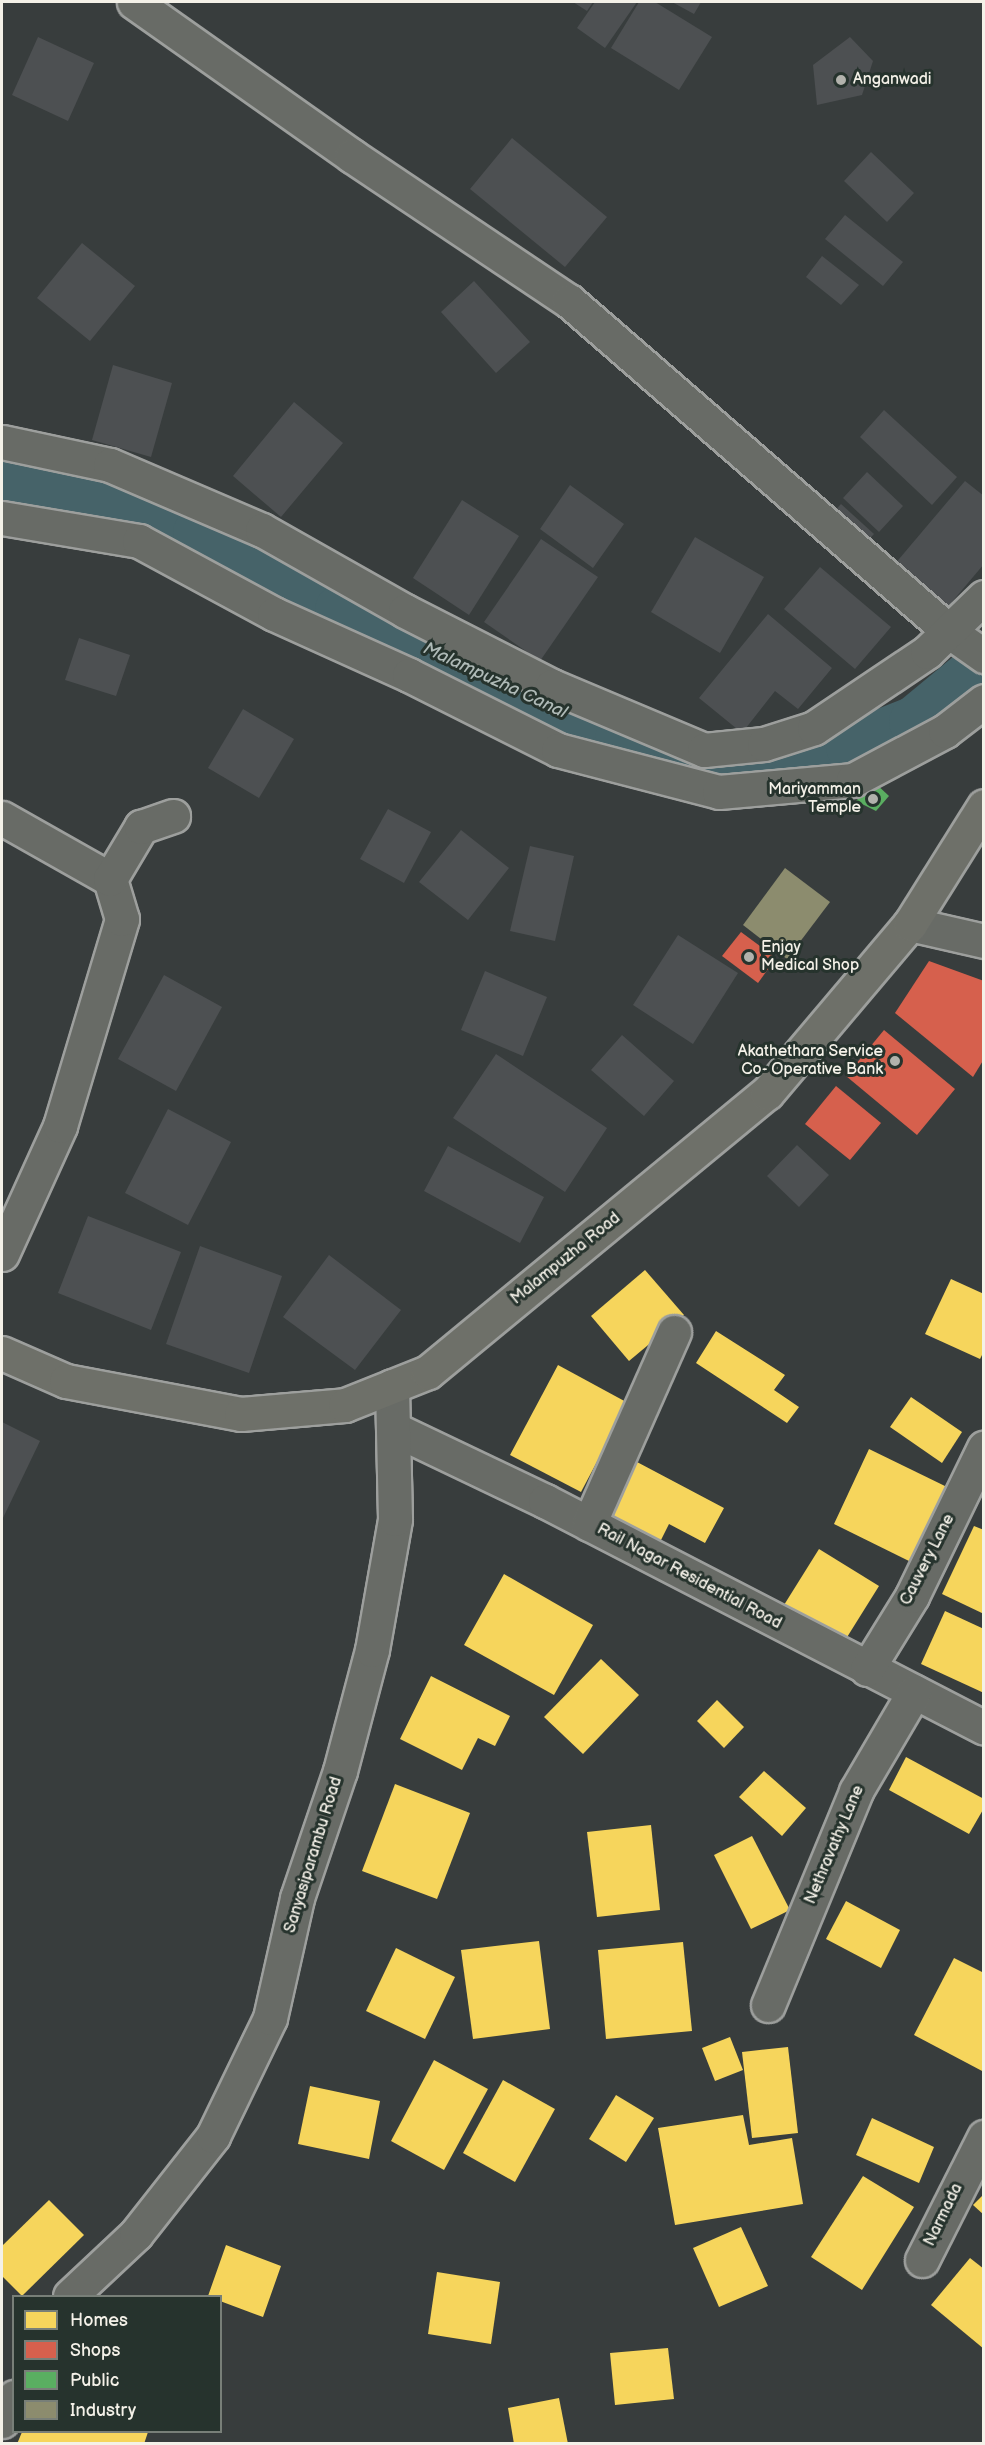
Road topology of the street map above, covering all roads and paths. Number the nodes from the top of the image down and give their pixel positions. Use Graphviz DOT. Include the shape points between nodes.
graph roads {
  1 [pos="134,2"];
  2 [pos="2,442"];
  3 [pos="2,518"];
  4 [pos="984,597"];
  5 [pos="950,632"];
  6 [pos="984,656"];
  7 [pos="984,701"];
  8 [pos="984,806"];
  9 [pos="173,816"];
  10 [pos="2,818"];
  11 [pos="110,879"];
  12 [pos="910,924"];
  13 [pos="984,941"];
  14 [pos="2,1254"];
  15 [pos="674,1332"];
  16 [pos="2,1353"];
  17 [pos="392,1386"];
  18 [pos="393,1429"];
  19 [pos="984,1448"];
  20 [pos="589,1524"];
  21 [pos="867,1669"];
  22 [pos="914,1692"];
  23 [pos="984,1728"];
  24 [pos="768,2005"];
  25 [pos="984,2137"];
  26 [pos="922,2260"];
  27 [pos="71,2295"];
  28 [pos="12,2401"];
  29 [pos="2,2421"];
  1 -- 5 [label="street" via="352,156 568,301"];
  2 -- 5 [label="street" via="110,465 262,530 405,611 552,686 704,750 756,746 814,728 927,652"];
  3 -- 7 [label="street" via="140,541 274,614 409,675 558,750 719,792 853,780 945,731"];
  4 -- 5 [label="street"];
  5 -- 6 [label="street"];
  8 -- 12 [label="main road, Malampuzha Road"];
  9 -- 11 [label="street" via="141,827"];
  10 -- 11 [label="street"];
  11 -- 14 [label="street" via="122,919 60,1126"];
  12 -- 13 [label="street"];
  12 -- 17 [label="main road, Malampuzha Road" via="767,1093 428,1372"];
  15 -- 20 [label="street"];
  16 -- 17 [label="main road, Malampuzha Road" via="66,1381 241,1414 345,1405"];
  17 -- 18 [label="street, Sanyasiparambu Road"];
  18 -- 20 [label="street, Rail Nagar Residential Road"];
  18 -- 27 [label="street, Sanyasiparambu Road" via="395,1519 372,1650 340,1771 297,1898 270,2018 213,2136 136,2234"];
  19 -- 21 [label="street, Cauvery Lane" via="912,1596"];
  20 -- 21 [label="street, Rail Nagar Residential Road"];
  21 -- 22 [label="street, Rail Nagar Residential Road"];
  22 -- 23 [label="street, Rail Nagar Residential Road"];
  22 -- 24 [label="street, Nethravathy Lane" via="856,1791"];
  25 -- 26 [label="street, Narmada"];
  28 -- 29 [label="street"];
}
